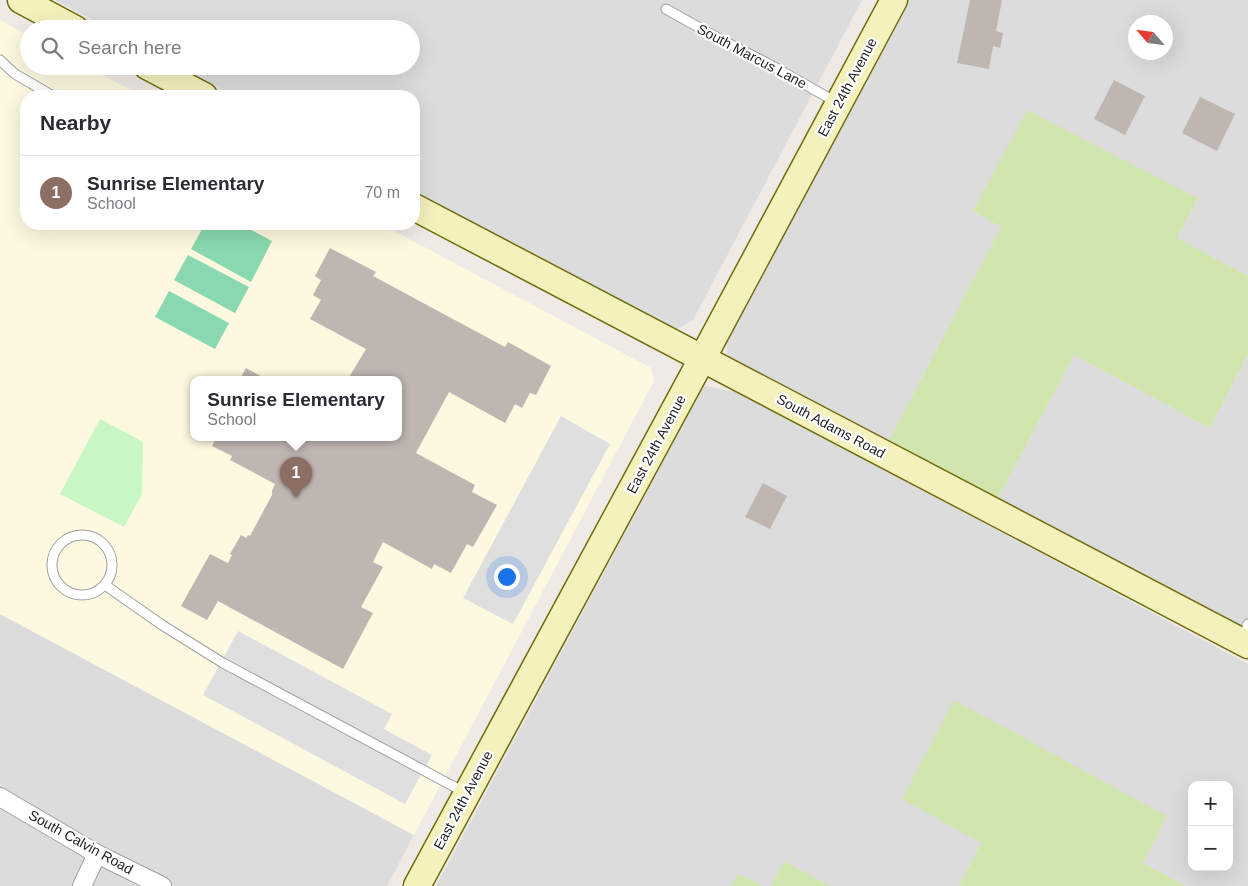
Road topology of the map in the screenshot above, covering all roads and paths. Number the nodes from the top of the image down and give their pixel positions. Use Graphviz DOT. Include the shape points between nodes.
graph roads {
  1 [pos="21,0"];
  2 [pos="894,0"];
  3 [pos="666,9"];
  4 [pos="58,20"];
  5 [pos="0,60"];
  6 [pos="164,75"];
  7 [pos="43,90"];
  8 [pos="193,90"];
  9 [pos="838,103"];
  10 [pos="420,210"];
  11 [pos="702,359"];
  12 [pos="105,585"];
  13 [pos="1248,624"];
  14 [pos="1248,630"];
  15 [pos="1248,645"];
  16 [pos="467,794"];
  17 [pos="0,797"];
  18 [pos="98,854"];
  19 [pos="82,886"];
  20 [pos="162,886"];
  21 [pos="417,886"];
  1 -- 4 [label="street"];
  2 -- 9 [label="street, East 24th Avenue"];
  3 -- 9 [label="lane, South Marcus Lane"];
  5 -- 7 [label="lane" via="15,74"];
  6 -- 8 [label="street"];
  9 -- 11 [label="street, East 24th Avenue"];
  10 -- 11 [label="street, South Adams Road"];
  11 -- 15 [label="street, South Adams Road"];
  11 -- 16 [label="street, East 24th Avenue"];
  12 -- 12 [label="lane" via="110,577 112,558 102,542 84,535 75,536 59,547 52,566 54,576 68,592 88,595"];
  12 -- 16 [label="lane" via="223,663"];
  13 -- 14 [label="lane"];
  16 -- 21 [label="street, East 24th Avenue"];
  17 -- 18 [label="street, South Calvin Road"];
  18 -- 19 [label="street"];
  18 -- 20 [label="street, South Calvin Road"];
}
